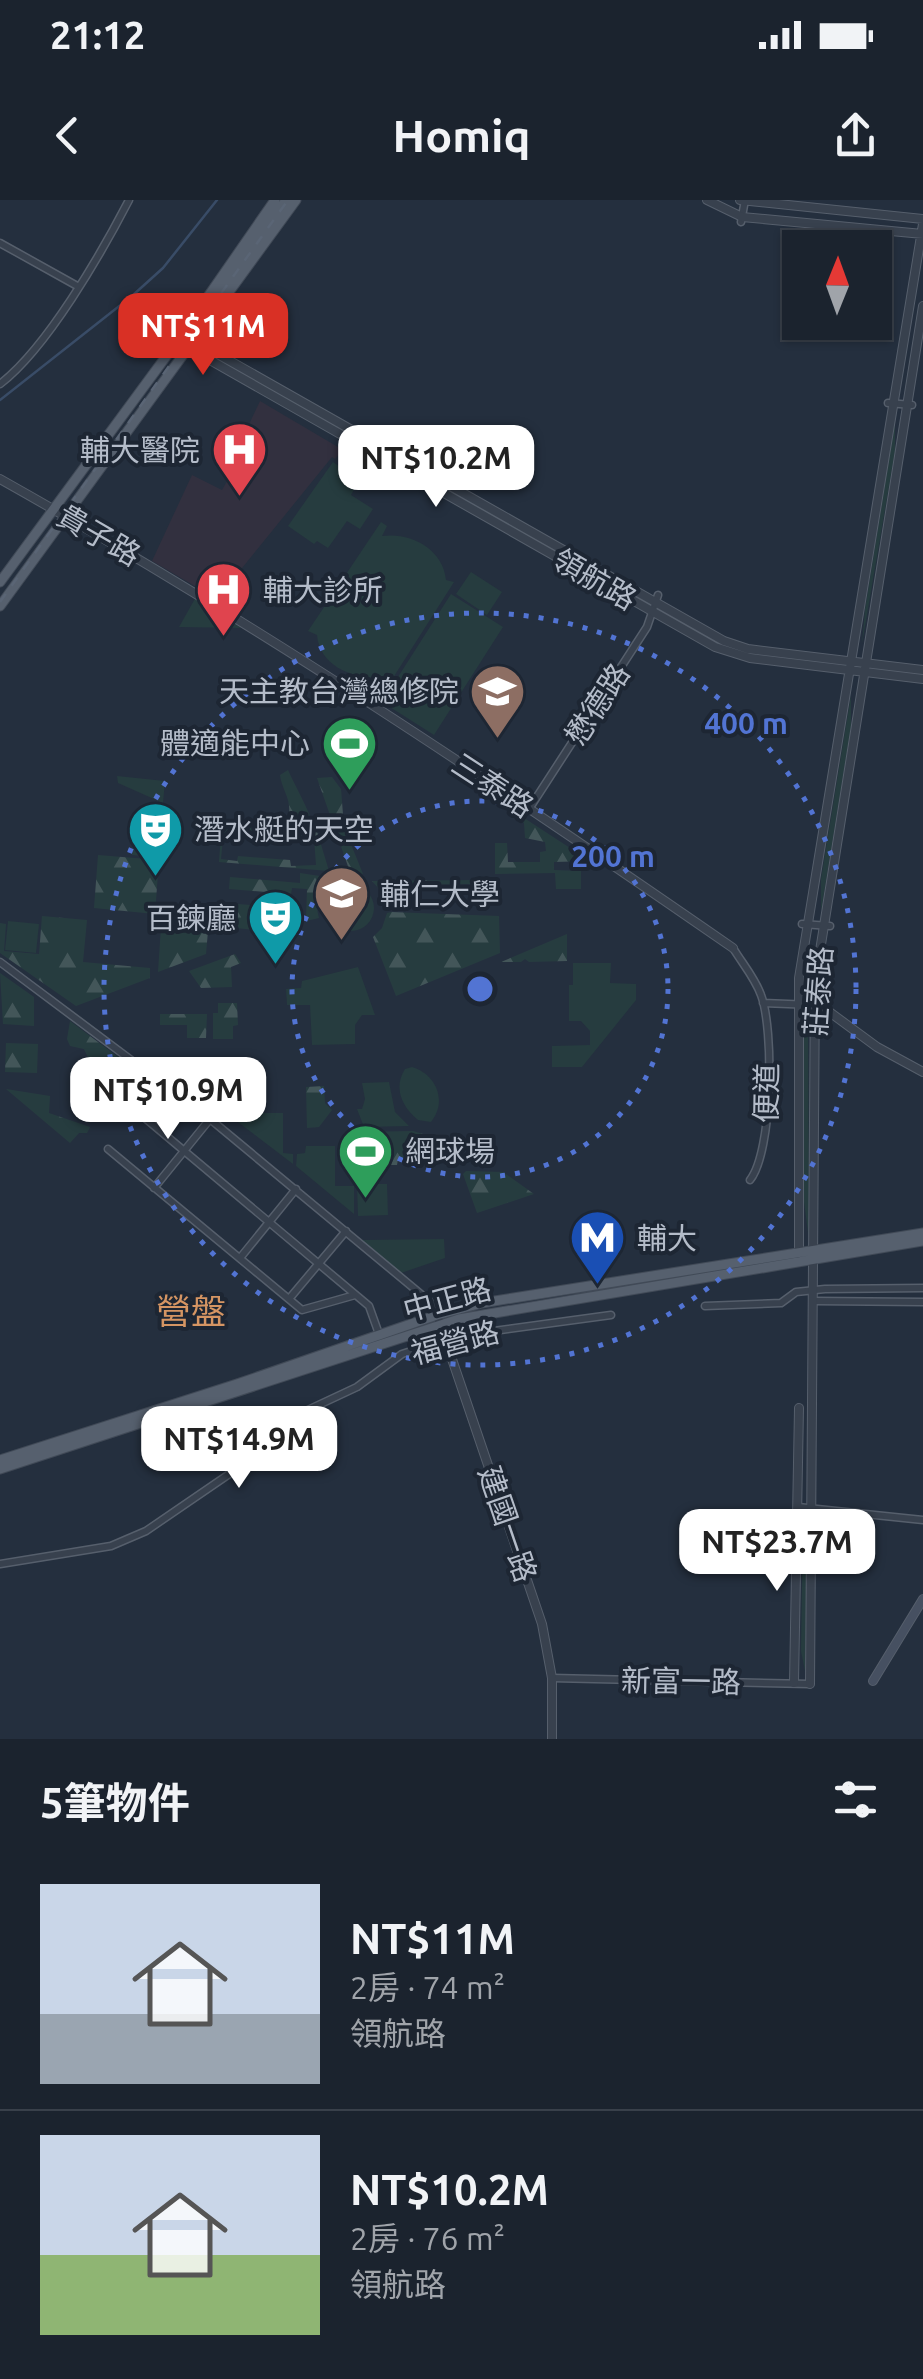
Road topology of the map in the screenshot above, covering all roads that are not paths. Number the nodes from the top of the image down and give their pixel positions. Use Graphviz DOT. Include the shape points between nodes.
graph roads {
  1 [pos="129,200"];
  2 [pos="286,200"];
  3 [pos="296,200"];
  4 [pos="707,200"];
  5 [pos="744,200"];
  6 [pos="273,209"];
  7 [pos="742,219"];
  8 [pos="923,221"];
  9 [pos="921,234"];
  10 [pos="0,244"];
  11 [pos="78,287"];
  12 [pos="923,306"];
  13 [pos="183,346"];
  14 [pos="0,384"];
  15 [pos="890,403"];
  16 [pos="305,404"];
  17 [pos="910,405"];
  18 [pos="0,478"];
  19 [pos="53,509"];
  20 [pos="66,516"];
  21 [pos="0,582"];
  22 [pos="197,592"];
  23 [pos="656,604"];
  24 [pos="0,606"];
  25 [pos="850,666"];
  26 [pos="865,668"];
  27 [pos="923,670"];
  28 [pos="923,680"];
  29 [pos="529,808"];
  30 [pos="805,925"];
  31 [pos="827,926"];
  32 [pos="733,948"];
  33 [pos="0,962"];
  34 [pos="764,1004"];
  35 [pos="798,1004"];
  36 [pos="813,1005"];
  37 [pos="923,1072"];
  38 [pos="139,1113"];
  39 [pos="210,1119"];
  40 [pos="108,1150"];
  41 [pos="184,1151"];
  42 [pos="750,1180"];
  43 [pos="154,1188"];
  44 [pos="296,1190"];
  45 [pos="269,1222"];
  46 [pos="346,1231"];
  47 [pos="923,1233"];
  48 [pos="923,1241"];
  49 [pos="815,1254"];
  50 [pos="799,1257"];
  51 [pos="240,1258"];
  52 [pos="319,1264"];
  53 [pos="923,1288"];
  54 [pos="815,1290"];
  55 [pos="356,1295"];
  56 [pos="289,1299"];
  57 [pos="815,1301"];
  58 [pos="923,1302"];
  59 [pos="704,1306"];
  60 [pos="611,1315"];
  61 [pos="439,1320"];
  62 [pos="380,1334"];
  63 [pos="445,1338"];
  64 [pos="799,1408"];
  65 [pos="0,1460"];
  66 [pos="0,1470"];
  67 [pos="798,1506"];
  68 [pos="813,1507"];
  69 [pos="923,1520"];
  70 [pos="0,1564"];
  71 [pos="923,1598"];
  72 [pos="552,1678"];
  73 [pos="873,1681"];
  74 [pos="794,1683"];
  75 [pos="810,1684"];
  76 [pos="552,1739"];
  1 -- 11 [label="street"];
  2 -- 6 [label="main road"];
  3 -- 6 [label="main road"];
  4 -- 7 [label="street"];
  5 -- 7 [label="street"];
  5 -- 8 [label="street"];
  6 -- 13 [label="main road"];
  6 -- 13 [label="main road"];
  7 -- 9 [label="street"];
  8 -- 9 [label="street, 莊泰路"];
  9 -- 15 [label="street, 莊泰路"];
  10 -- 11 [label="street"];
  11 -- 14 [label="street"];
  12 -- 17 [label="street, 莊泰路"];
  13 -- 16 [label="street, 領航路"];
  13 -- 19 [label="main road"];
  13 -- 20 [label="main road"];
  15 -- 17 [label="street"];
  15 -- 25 [label="street, 莊泰路"];
  16 -- 23 [label="street, 領航路"];
  16 -- 23 [label="street, 領航路"];
  17 -- 26 [label="street, 莊泰路"];
  18 -- 19 [label="street, 貴子路"];
  19 -- 20 [label="street, 貴子路"];
  19 -- 21 [label="main road"];
  20 -- 22 [label="street, 貴子路"];
  20 -- 24 [label="main road"];
  22 -- 29 [label="street, 三泰路"];
  23 -- 25 [label="street, 領航路" via="732,644"];
  23 -- 25 [label="street, 領航路" via="734,654"];
  23 -- 29 [label="street, 懋德路"];
  25 -- 26 [label="street, 領航路"];
  25 -- 30 [label="street, 莊泰路"];
  26 -- 27 [label="street, 領航路"];
  26 -- 28 [label="street, 領航路"];
  26 -- 31 [label="street, 莊泰路"];
  29 -- 32 [label="street, 三泰路"];
  30 -- 31 [label="street"];
  30 -- 35 [label="street, 莊泰路"];
  31 -- 36 [label="street, 莊泰路"];
  32 -- 34 [label="street, 三泰路"];
  33 -- 39 [label="street"];
  34 -- 35 [label="street"];
  34 -- 42 [label="street, 便道" via="768,1111"];
  35 -- 36 [label="street"];
  35 -- 50 [label="street, 莊泰路"];
  36 -- 37 [label="street"];
  36 -- 49 [label="street, 莊泰路"];
  38 -- 41 [label="street"];
  39 -- 41 [label="street"];
  39 -- 44 [label="street"];
  40 -- 43 [label="street"];
  41 -- 43 [label="street"];
  41 -- 45 [label="street"];
  43 -- 51 [label="street"];
  44 -- 45 [label="street"];
  44 -- 46 [label="street"];
  45 -- 51 [label="street"];
  45 -- 52 [label="street"];
  46 -- 52 [label="street"];
  46 -- 61 [label="street" via="434,1305"];
  47 -- 49 [label="main road, 中正路"];
  48 -- 49 [label="main road, 中正路"];
  49 -- 50 [label="main road, 中正路"];
  49 -- 54 [label="street, 莊泰路"];
  50 -- 61 [label="main road, 中正路"];
  51 -- 56 [label="street"];
  52 -- 55 [label="street"];
  52 -- 56 [label="street"];
  53 -- 54 [label="street"];
  54 -- 57 [label="street, 莊泰路"];
  54 -- 59 [label="street" via="781,1303"];
  55 -- 56 [label="street" via="302,1310"];
  55 -- 62 [label="street" via="369,1306"];
  57 -- 58 [label="street"];
  57 -- 68 [label="street, 莊泰路"];
  60 -- 63 [label="street, 福營路"];
  61 -- 62 [label="main road, 中正路"];
  61 -- 63 [label="street, 建國一路"];
  61 -- 66 [label="main road, 中正路"];
  62 -- 65 [label="main road, 中正路"];
  63 -- 70 [label="street, 福營路" via="402,1354 357,1387 278,1424 230,1474 135,1536"];
  63 -- 72 [label="street, 建國一路" via="542,1624"];
  64 -- 67 [label="street"];
  67 -- 68 [label="street"];
  67 -- 74 [label="street"];
  68 -- 69 [label="street"];
  68 -- 75 [label="street, 莊泰路"];
  71 -- 73 [label="main road"];
  72 -- 74 [label="street, 新富一路"];
  72 -- 76 [label="street, 建國一路"];
  74 -- 75 [label="street, 新富一路"];
}
